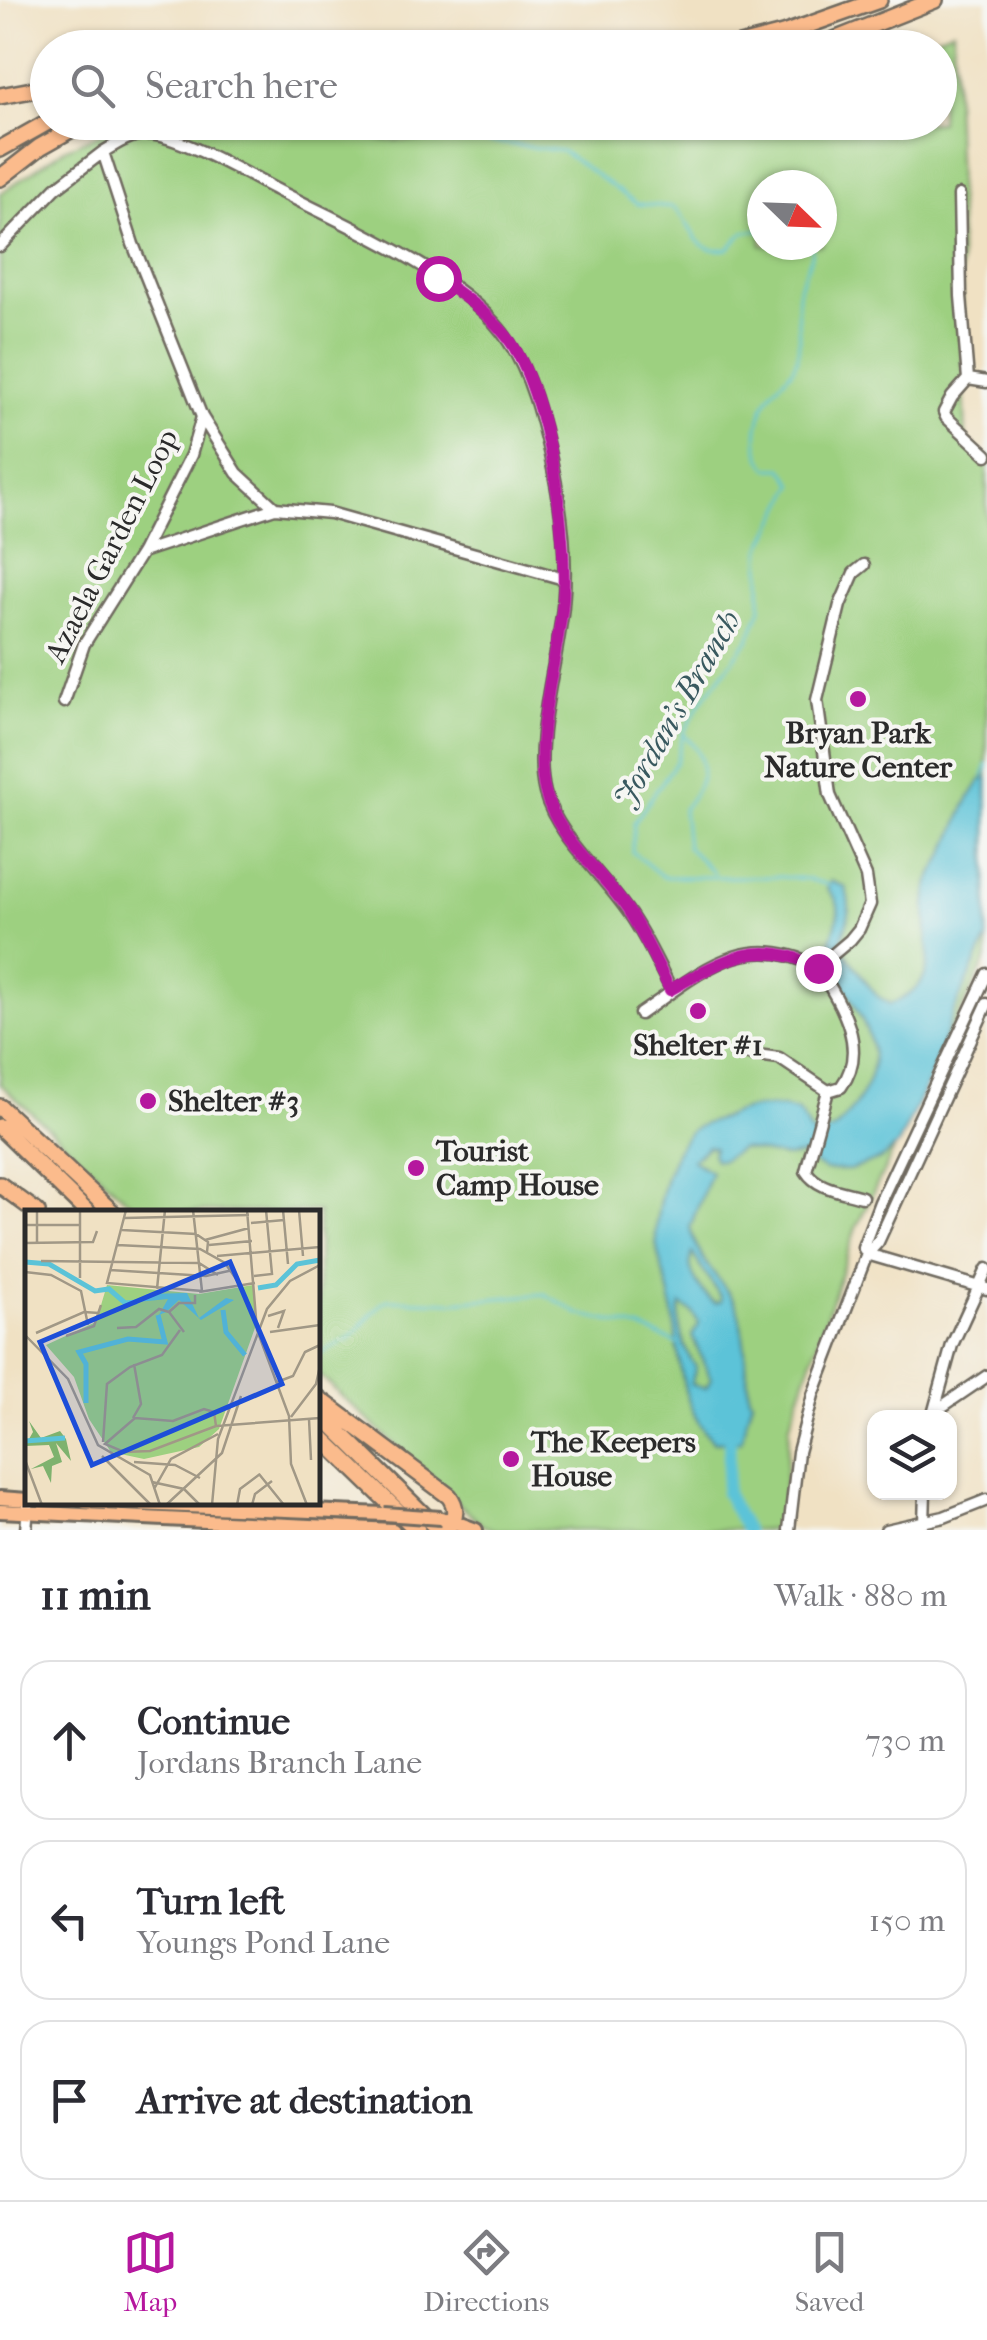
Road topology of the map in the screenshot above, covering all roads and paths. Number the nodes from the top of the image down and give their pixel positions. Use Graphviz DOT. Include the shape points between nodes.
graph roads {
  1 [pos="878,0"];
  2 [pos="935,0"];
  3 [pos="794,30"];
  4 [pos="859,30"];
  5 [pos="30,91"];
  6 [pos="30,94"];
  7 [pos="0,96"];
  8 [pos="0,107"];
  9 [pos="30,132"];
  10 [pos="52,140"];
  11 [pos="126,140"];
  12 [pos="167,140"];
  13 [pos="0,149"];
  14 [pos="103,152"];
  15 [pos="0,178"];
  16 [pos="960,195"];
  17 [pos="0,246"];
  18 [pos="968,379"];
  19 [pos="987,382"];
  20 [pos="202,417"];
  21 [pos="987,455"];
  22 [pos="276,508"];
  23 [pos="142,552"];
  24 [pos="864,565"];
  25 [pos="564,579"];
  26 [pos="64,702"];
  27 [pos="818,968"];
  28 [pos="987,974"];
  29 [pos="670,990"];
  30 [pos="987,1004"];
  31 [pos="640,1014"];
  32 [pos="735,1052"];
  33 [pos="828,1091"];
  34 [pos="0,1107"];
  35 [pos="0,1128"];
  36 [pos="0,1185"];
  37 [pos="862,1197"];
  38 [pos="34,1210"];
  39 [pos="85,1210"];
  40 [pos="110,1210"];
  41 [pos="867,1254"];
  42 [pos="987,1269"];
  43 [pos="983,1288"];
  44 [pos="987,1376"];
  45 [pos="320,1399"];
  46 [pos="934,1410"];
  47 [pos="940,1410"];
  48 [pos="320,1413"];
  49 [pos="320,1436"];
  50 [pos="0,1498"];
  51 [pos="925,1500"];
  52 [pos="987,1500"];
  53 [pos="25,1504"];
  54 [pos="28,1505"];
  55 [pos="158,1505"];
  56 [pos="0,1510"];
  57 [pos="377,1514"];
  58 [pos="944,1517"];
  59 [pos="924,1523"];
  60 [pos="446,1525"];
  61 [pos="375,1529"];
  62 [pos="26,1530"];
  63 [pos="393,1530"];
  64 [pos="417,1530"];
  65 [pos="476,1530"];
  66 [pos="789,1530"];
  67 [pos="886,1530"];
  68 [pos="940,1530"];
  1 -- 3 [label="highway"];
  2 -- 4 [label="highway"];
  5 -- 7 [label="highway"];
  6 -- 8 [label="highway"];
  9 -- 13 [label="highway"];
  10 -- 15 [label="highway"];
  11 -- 14 [label="street"];
  12 -- 25 [label="street" via="220,160 408,258 508,338 531,387 554,472"];
  14 -- 17 [label="street" via="56,188"];
  14 -- 20 [label="street, Azaela Garden Loop"];
  16 -- 18 [label="street"];
  18 -- 19 [label="street"];
  18 -- 21 [label="street" via="945,407 946,417"];
  20 -- 22 [label="street" via="237,473"];
  20 -- 23 [label="street, Azaela Garden Loop" via="191,455"];
  22 -- 23 [label="street"];
  22 -- 25 [label="street" via="330,513"];
  23 -- 26 [label="street, Azaela Garden Loop" via="84,644"];
  24 -- 27 [label="street" via="840,606 817,700 830,795 870,897 859,929"];
  25 -- 29 [label="street" via="541,760 546,795 555,820 631,915"];
  27 -- 29 [label="street" via="789,954 755,951"];
  27 -- 33 [label="street" via="855,1049 846,1081"];
  28 -- 41 [label="street" via="880,1202 862,1247"];
  29 -- 31 [label="street"];
  30 -- 41 [label="street"];
  32 -- 33 [label="street" via="779,1058"];
  33 -- 37 [label="street" via="806,1170 820,1185"];
  34 -- 40 [label="highway"];
  35 -- 39 [label="highway"];
  36 -- 38 [label="highway"];
  41 -- 43 [label="street"];
  41 -- 66 [label="street" via="813,1394"];
  42 -- 43 [label="street"];
  43 -- 46 [label="street" via="952,1345"];
  44 -- 47 [label="street"];
  45 -- 60 [label="highway" via="444,1490 454,1502"];
  48 -- 60 [label="highway"];
  49 -- 64 [label="highway"];
  50 -- 53 [label="main road"];
  51 -- 59 [label="street"];
  52 -- 58 [label="street"];
  54 -- 56 [label="main road"];
  54 -- 61 [label="main road"];
  54 -- 62 [label="street"];
  55 -- 57 [label="main road"];
  57 -- 60 [label="main road, bridge"];
  57 -- 61 [label="main road"];
  58 -- 59 [label="street"];
  58 -- 68 [label="street"];
  59 -- 67 [label="street"];
  60 -- 65 [label="main road"];
  61 -- 63 [label="main road"];
}
